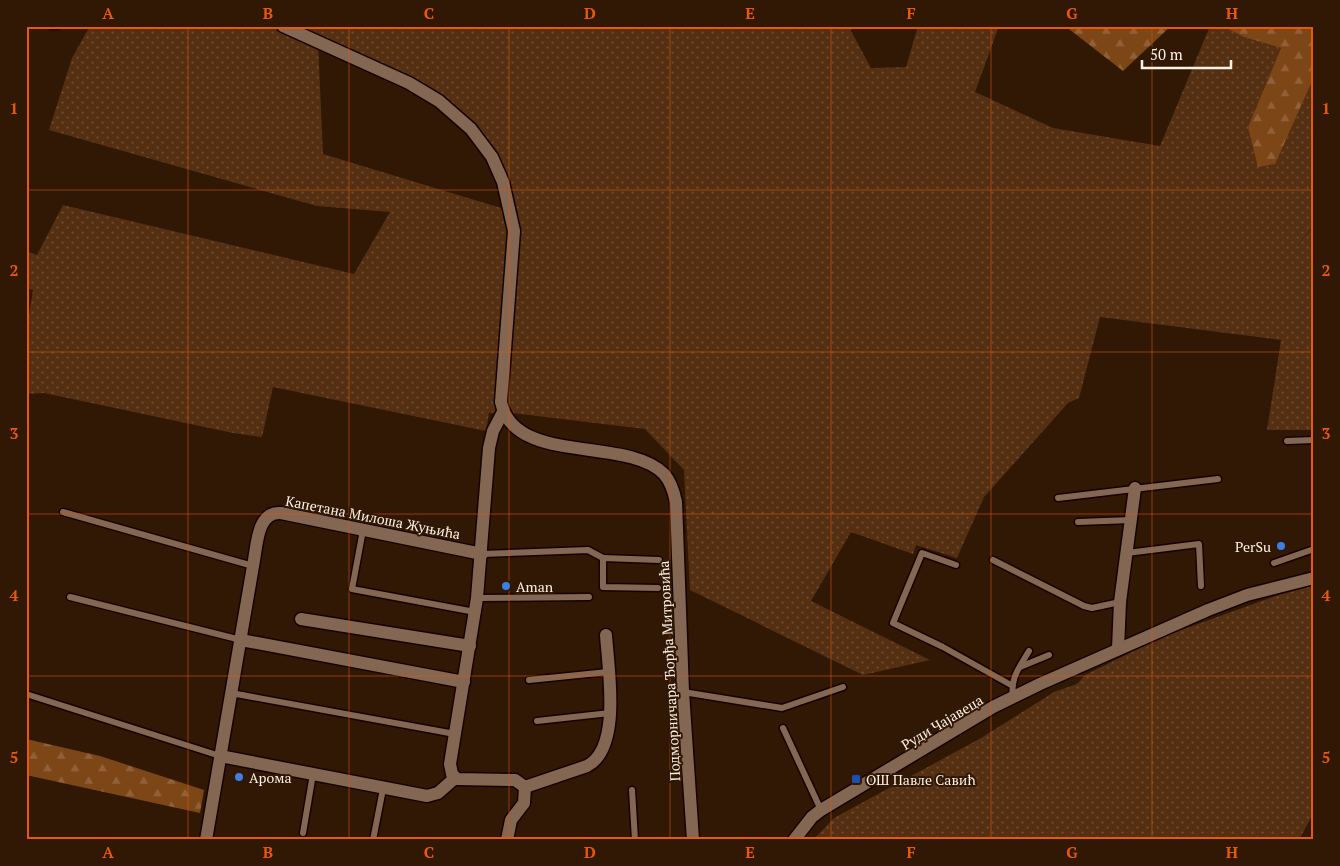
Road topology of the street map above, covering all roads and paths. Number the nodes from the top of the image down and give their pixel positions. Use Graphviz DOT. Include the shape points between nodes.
graph roads {
  1 [pos="52,26"];
  2 [pos="57,26"];
  3 [pos="283,26"];
  4 [pos="503,412"];
  5 [pos="1314,440"];
  6 [pos="1287,441"];
  7 [pos="1218,479"];
  8 [pos="1135,488"];
  9 [pos="1058,498"];
  10 [pos="63,512"];
  11 [pos="1131,520"];
  12 [pos="1078,522"];
  13 [pos="363,530"];
  14 [pos="1314,549"];
  15 [pos="1127,553"];
  16 [pos="482,554"];
  17 [pos="602,558"];
  18 [pos="659,560"];
  19 [pos="993,560"];
  20 [pos="1274,563"];
  21 [pos="956,565"];
  22 [pos="253,566"];
  23 [pos="1314,578"];
  24 [pos="1201,586"];
  25 [pos="658,588"];
  26 [pos="70,597"];
  27 [pos="589,597"];
  28 [pos="477,598"];
  29 [pos="1120,602"];
  30 [pos="475,612"];
  31 [pos="301,619"];
  32 [pos="606,635"];
  33 [pos="241,640"];
  34 [pos="470,646"];
  35 [pos="1118,649"];
  36 [pos="1029,651"];
  37 [pos="1049,655"];
  38 [pos="1020,668"];
  39 [pos="608,672"];
  40 [pos="529,680"];
  41 [pos="464,682"];
  42 [pos="842,687"];
  43 [pos="1012,691"];
  44 [pos="683,692"];
  45 [pos="231,693"];
  46 [pos="26,694"];
  47 [pos="610,713"];
  48 [pos="536,721"];
  49 [pos="783,728"];
  50 [pos="455,734"];
  51 [pos="220,756"];
  52 [pos="312,774"];
  53 [pos="455,778"];
  54 [pos="525,787"];
  55 [pos="383,788"];
  56 [pos="632,790"];
  57 [pos="822,810"];
  58 [pos="303,832"];
  59 [pos="206,840"];
  60 [pos="372,840"];
  61 [pos="507,840"];
  62 [pos="635,840"];
  63 [pos="693,840"];
  64 [pos="794,840"];
  1 -- 2 [label="lane"];
  3 -- 4 [label="street" via="409,83 432,97 471,129 492,157 503,182 514,231 501,402"];
  4 -- 16 [label="street" via="489,448"];
  4 -- 44 [label="street, Подморничара Ђорђа Митровића" via="518,428 540,440 648,463 664,474 676,502"];
  5 -- 6 [label="lane"];
  7 -- 8 [label="lane"];
  8 -- 9 [label="lane"];
  8 -- 11 [label="street"];
  10 -- 22 [label="lane"];
  11 -- 12 [label="lane"];
  11 -- 15 [label="street"];
  13 -- 16 [label="street, Капетана Милоша Жуњића"];
  13 -- 22 [label="street, Капетана Милоша Жуњића" via="272,512 263,521"];
  13 -- 30 [label="lane" via="352,589"];
  14 -- 20 [label="lane"];
  15 -- 24 [label="lane" via="1199,544"];
  15 -- 29 [label="street"];
  16 -- 17 [label="lane" via="588,550"];
  16 -- 28 [label="street"];
  17 -- 18 [label="lane"];
  17 -- 25 [label="lane" via="603,587"];
  19 -- 29 [label="lane" via="1084,606 1092,608"];
  21 -- 43 [label="lane" via="922,553 892,623 943,647"];
  22 -- 33 [label="street, Капетана Милоша Жуњића"];
  23 -- 35 [label="street, Руди Чајавеца" via="1247,595"];
  26 -- 33 [label="lane"];
  27 -- 28 [label="lane"];
  28 -- 30 [label="street"];
  29 -- 35 [label="street"];
  30 -- 34 [label="street"];
  31 -- 34 [label="street"];
  32 -- 39 [label="street"];
  33 -- 41 [label="street"];
  33 -- 45 [label="street, Капетана Милоша Жуњића"];
  34 -- 41 [label="street"];
  35 -- 43 [label="street, Руди Чајавеца"];
  36 -- 38 [label="lane"];
  37 -- 38 [label="lane"];
  38 -- 43 [label="lane"];
  39 -- 40 [label="lane"];
  39 -- 47 [label="street"];
  41 -- 50 [label="street"];
  42 -- 44 [label="lane" via="782,708"];
  43 -- 57 [label="street, Руди Чајавеца"];
  44 -- 63 [label="street, Подморничара Ђорђа Митровића"];
  45 -- 50 [label="lane"];
  45 -- 51 [label="street, Капетана Милоша Жуњића"];
  46 -- 51 [label="lane"];
  47 -- 48 [label="lane"];
  47 -- 54 [label="street" via="606,741 592,764"];
  49 -- 57 [label="lane"];
  50 -- 53 [label="street" via="450,764"];
  51 -- 52 [label="street"];
  51 -- 59 [label="street, Капетана Милоша Жуњића"];
  52 -- 55 [label="street"];
  52 -- 58 [label="lane"];
  53 -- 54 [label="street" via="515,780"];
  53 -- 55 [label="street" via="432,795"];
  54 -- 61 [label="street" via="524,803 511,820"];
  55 -- 60 [label="lane"];
  56 -- 62 [label="lane"];
  57 -- 64 [label="street, Руди Чајавеца" via="812,817"];
}
